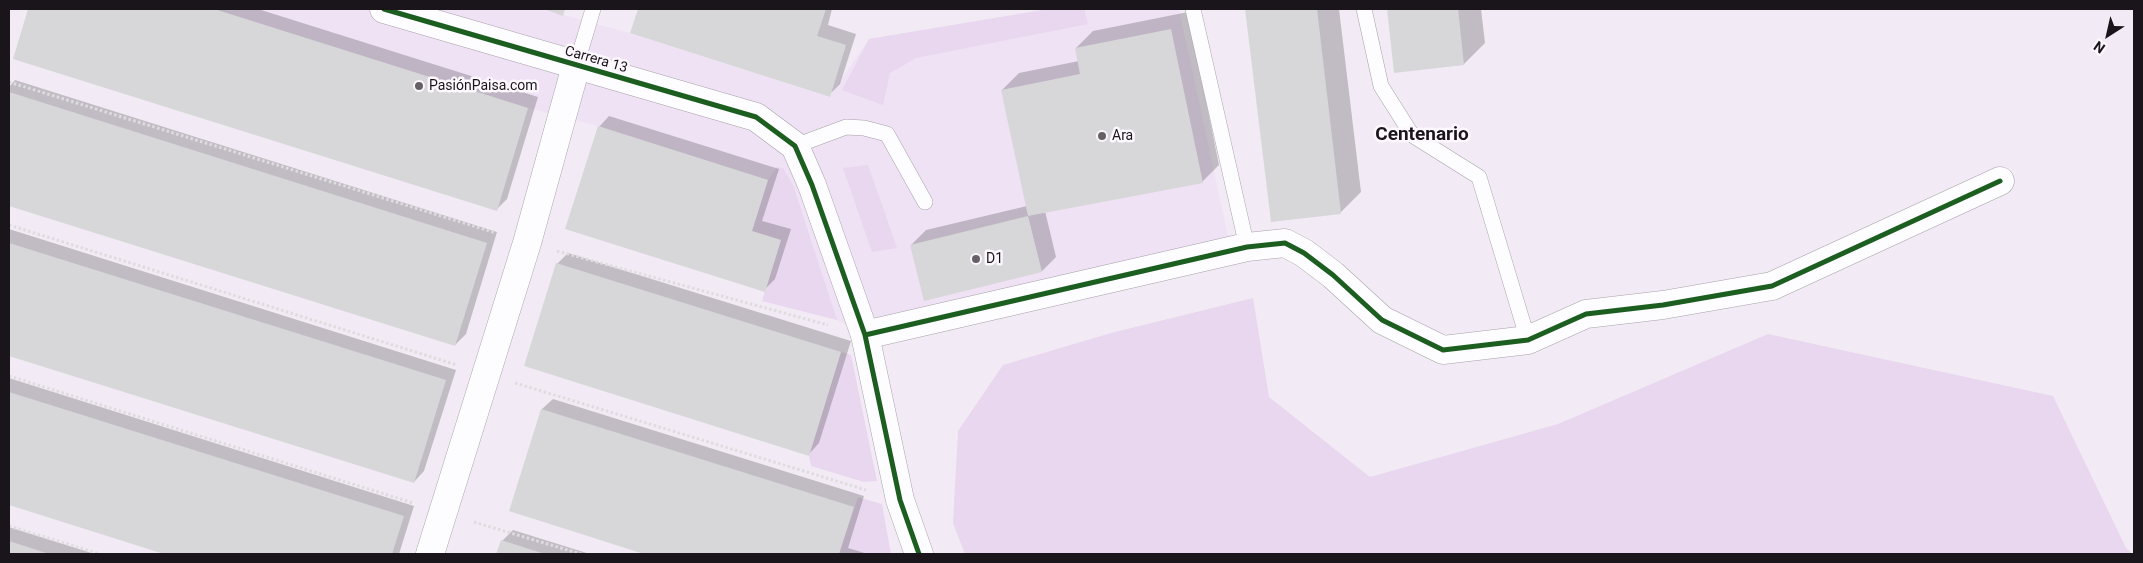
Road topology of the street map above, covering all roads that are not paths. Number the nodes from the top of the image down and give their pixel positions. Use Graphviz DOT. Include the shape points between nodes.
graph roads {
  1 [pos="384,9"];
  2 [pos="592,9"];
  3 [pos="1194,9"];
  4 [pos="1364,9"];
  5 [pos="576,66"];
  6 [pos="794,146"];
  7 [pos="2000,181"];
  8 [pos="926,202"];
  9 [pos="1247,247"];
  10 [pos="865,335"];
  11 [pos="1528,340"];
  12 [pos="430,554"];
  13 [pos="919,554"];
  1 -- 5 [label="street, Carrera 13"];
  2 -- 5 [label="lane"];
  3 -- 9 [label="lane"];
  4 -- 11 [label="lane" via="1381,86 1412,135 1479,177"];
  5 -- 6 [label="street, Carrera 13" via="756,117"];
  5 -- 12 [label="street" via="527,243"];
  6 -- 8 [label="lane" via="846,128 864,128 888,134"];
  6 -- 10 [label="street" via="812,185"];
  7 -- 11 [label="street" via="1772,286 1663,305 1586,314"];
  9 -- 10 [label="street"];
  9 -- 11 [label="street" via="1285,244 1304,253 1334,275 1382,320 1443,350"];
  10 -- 13 [label="street" via="900,500"];
}
